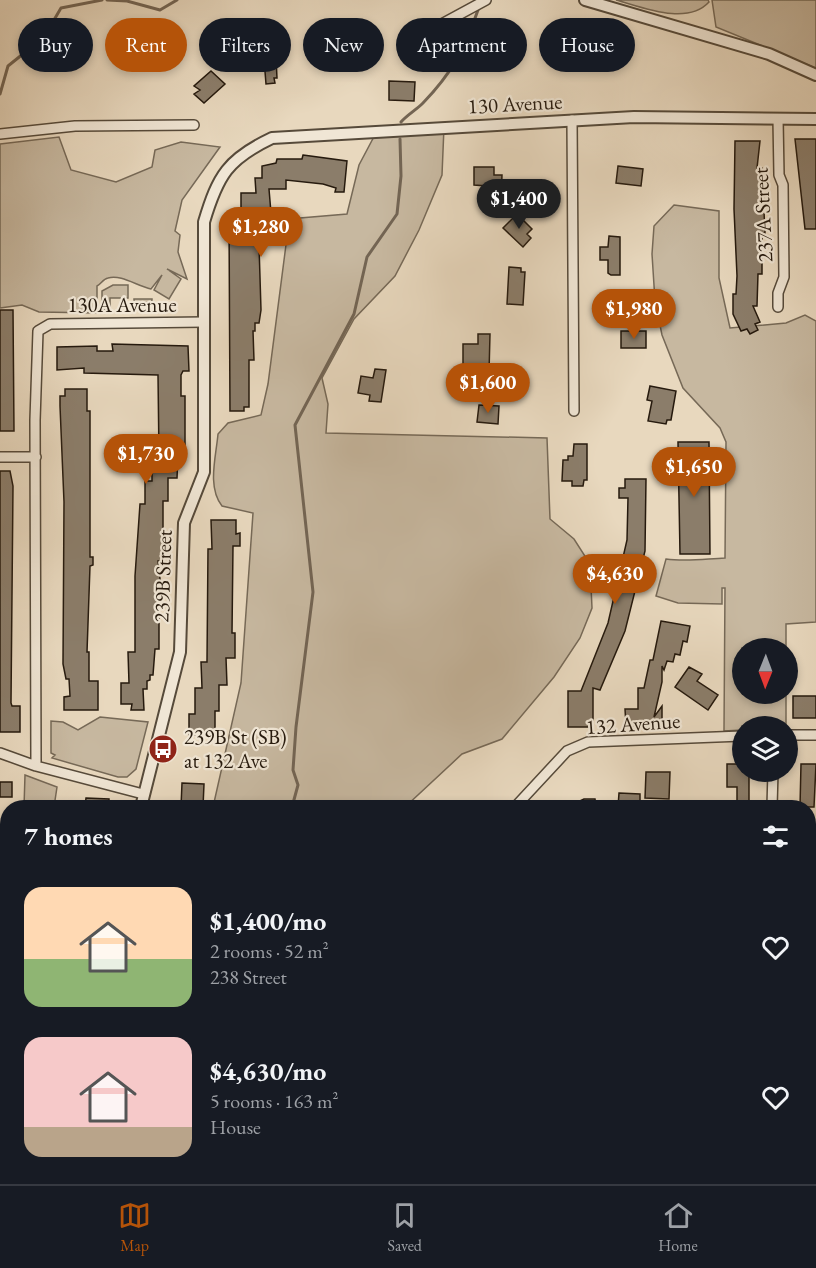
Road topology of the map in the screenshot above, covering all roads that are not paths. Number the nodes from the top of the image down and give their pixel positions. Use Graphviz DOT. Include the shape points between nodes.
graph roads {
  1 [pos="486,0"];
  2 [pos="585,0"];
  3 [pos="453,18"];
  4 [pos="816,75"];
  5 [pos="816,118"];
  6 [pos="778,119"];
  7 [pos="572,120"];
  8 [pos="194,125"];
  9 [pos="0,134"];
  10 [pos="227,169"];
  11 [pos="778,308"];
  12 [pos="204,322"];
  13 [pos="574,411"];
  14 [pos="0,457"];
  15 [pos="36,457"];
  16 [pos="798,735"];
  17 [pos="816,735"];
  18 [pos="732,736"];
  19 [pos="0,753"];
  20 [pos="36,766"];
  21 [pos="773,782"];
  22 [pos="143,794"];
  23 [pos="142,800"];
  24 [pos="522,800"];
  25 [pos="772,800"];
  1 -- 3 [label="street"];
  2 -- 4 [label="street" via="769,54"];
  5 -- 6 [label="street, 130 Avenue"];
  6 -- 7 [label="street, 130 Avenue"];
  6 -- 11 [label="street, 237A Street" via="784,277 778,292"];
  7 -- 10 [label="street, 130 Avenue" via="272,138 245,151"];
  7 -- 13 [label="street"];
  8 -- 9 [label="street" via="75,126"];
  10 -- 12 [label="street, 239B Street" via="213,192 204,222"];
  12 -- 15 [label="street, 130A Avenue" via="57,323 41,327 36,342"];
  12 -- 22 [label="street, 239B Street" via="204,472 184,523 180,652"];
  14 -- 15 [label="street"];
  15 -- 20 [label="street"];
  16 -- 17 [label="street"];
  18 -- 24 [label="street, 132 Avenue" via="588,742 567,751"];
  19 -- 20 [label="street"];
  20 -- 22 [label="street"];
  21 -- 25 [label="street"];
  22 -- 23 [label="street, 239B Street"];
}
